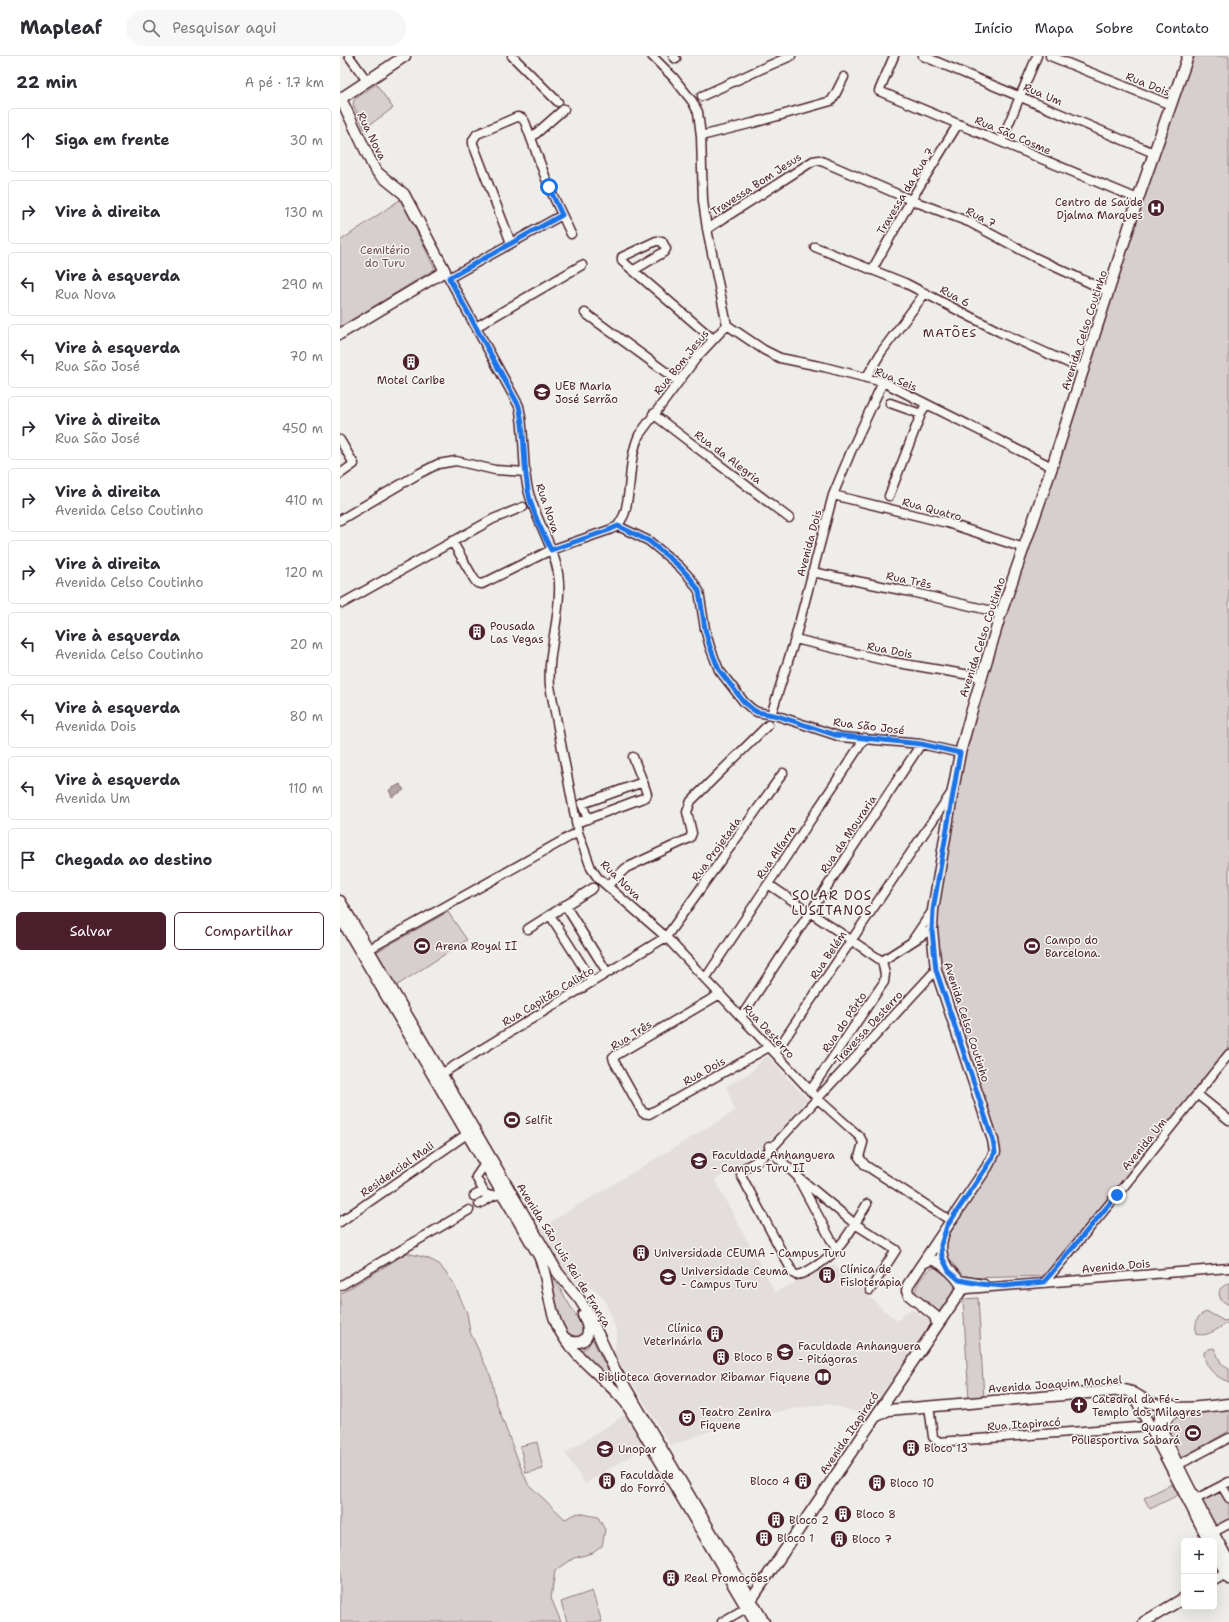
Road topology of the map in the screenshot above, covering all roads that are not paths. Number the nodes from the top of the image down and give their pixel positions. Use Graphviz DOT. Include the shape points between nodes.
graph roads {
  1 [pos="349,56"];
  2 [pos="405,56"];
  3 [pos="512,56"];
  4 [pos="652,56"];
  5 [pos="791,56"];
  6 [pos="894,56"];
  7 [pos="923,56"];
  8 [pos="1037,56"];
  9 [pos="1050,56"];
  10 [pos="1188,56"];
  11 [pos="844,77"];
  12 [pos="367,81"];
  13 [pos="702,96"];
  14 [pos="1020,97"];
  15 [pos="340,99"];
  16 [pos="558,102"];
  17 [pos="1171,105"];
  18 [pos="564,109"];
  19 [pos="958,124"];
  20 [pos="701,136"];
  21 [pos="531,138"];
  22 [pos="1001,142"];
  23 [pos="1154,153"];
  24 [pos="840,168"];
  25 [pos="1138,199"];
  26 [pos="911,200"];
  27 [pos="562,215"];
  28 [pos="707,229"];
  29 [pos="571,234"];
  30 [pos="511,243"];
  31 [pos="815,247"];
  32 [pos="582,266"];
  33 [pos="634,270"];
  34 [pos="872,270"];
  35 [pos="447,274"];
  36 [pos="1109,292"];
  37 [pos="924,293"];
  38 [pos="585,313"];
  39 [pos="727,325"];
  40 [pos="476,327"];
  41 [pos="340,334"];
  42 [pos="713,339"];
  43 [pos="1084,370"];
  44 [pos="866,378"];
  45 [pos="678,381"];
  46 [pos="883,382"];
  47 [pos="890,403"];
  48 [pos="926,404"];
  49 [pos="654,414"];
  50 [pos="921,414"];
  51 [pos="340,440"];
  52 [pos="1052,467"];
  53 [pos="526,472"];
  54 [pos="340,474"];
  55 [pos="834,495"];
  56 [pos="889,496"];
  57 [pos="523,507"];
  58 [pos="789,518"];
  59 [pos="340,520"];
  60 [pos="618,526"];
  61 [pos="452,541"];
  62 [pos="1024,548"];
  63 [pos="551,550"];
  64 [pos="812,572"];
  65 [pos="343,603"];
  66 [pos="1001,613"];
  67 [pos="795,639"];
  68 [pos="982,677"];
  69 [pos="771,715"];
  70 [pos="768,725"];
  71 [pos="865,738"];
  72 [pos="921,744"];
  73 [pos="960,753"];
  74 [pos="633,757"];
  75 [pos="783,774"];
  76 [pos="643,782"];
  77 [pos="953,790"];
  78 [pos="582,804"];
  79 [pos="574,806"];
  80 [pos="588,819"];
  81 [pos="577,827"];
  82 [pos="768,884"];
  83 [pos="607,886"];
  84 [pos="593,888"];
  85 [pos="340,901"];
  86 [pos="566,905"];
  87 [pos="933,910"];
  88 [pos="809,912"];
  89 [pos="550,915"];
  90 [pos="340,917"];
  91 [pos="528,929"];
  92 [pos="932,930"];
  93 [pos="666,937"];
  94 [pos="851,940"];
  95 [pos="909,945"];
  96 [pos="365,952"];
  97 [pos="882,961"];
  98 [pos="936,970"];
  99 [pos="607,972"];
  100 [pos="705,979"];
  101 [pos="592,981"];
  102 [pos="720,994"];
  103 [pos="741,1017"];
  104 [pos="772,1050"];
  105 [pos="1229,1054"];
  106 [pos="441,1074"];
  107 [pos="810,1091"];
  108 [pos="1198,1095"];
  109 [pos="818,1099"];
  110 [pos="649,1114"];
  111 [pos="1229,1120"];
  112 [pos="467,1134"];
  113 [pos="770,1150"];
  114 [pos="485,1164"];
  115 [pos="797,1176"];
  116 [pos="483,1191"];
  117 [pos="498,1195"];
  118 [pos="474,1196"];
  119 [pos="479,1204"];
  120 [pos="867,1204"];
  121 [pos="469,1210"];
  122 [pos="946,1221"];
  123 [pos="340,1222"];
  124 [pos="854,1224"];
  125 [pos="837,1251"];
  126 [pos="923,1263"];
  127 [pos="1229,1268"];
  128 [pos="949,1271"];
  129 [pos="959,1280"];
  130 [pos="1044,1282"];
  131 [pos="567,1283"];
  132 [pos="340,1286"];
  133 [pos="1004,1286"];
  134 [pos="870,1290"];
  135 [pos="959,1292"];
  136 [pos="938,1319"];
  137 [pos="564,1337"];
  138 [pos="1131,1391"];
  139 [pos="1229,1399"];
  140 [pos="1229,1404"];
  141 [pos="886,1406"];
  142 [pos="929,1406"];
  143 [pos="1184,1406"];
  144 [pos="1171,1407"];
  145 [pos="1149,1426"];
  146 [pos="1229,1438"];
  147 [pos="1167,1460"];
  148 [pos="1178,1465"];
  149 [pos="1226,1484"];
  150 [pos="1229,1498"];
  151 [pos="1196,1499"];
  152 [pos="1229,1524"];
  153 [pos="1211,1537"];
  154 [pos="1217,1556"];
  155 [pos="1229,1562"];
  156 [pos="1228,1574"];
  157 [pos="1217,1579"];
  158 [pos="1181,1600"];
  159 [pos="749,1604"];
  160 [pos="722,1622"];
  161 [pos="754,1622"];
  162 [pos="764,1622"];
  163 [pos="1144,1622"];
  1 -- 12 [label="street"];
  2 -- 12 [label="main road"];
  3 -- 16 [label="street"];
  4 -- 20 [label="street" via="692,100 698,112"];
  5 -- 13 [label="street"];
  6 -- 19 [label="street, Rua São Cosme" via="879,91"];
  7 -- 14 [label="street, Rua Um"];
  8 -- 14 [label="street"];
  9 -- 17 [label="street, Rua Dois"];
  10 -- 17 [label="main road, Avenida Celso Coutinho"];
  11 -- 20 [label="street" via="831,100"];
  12 -- 15 [label="main road"];
  14 -- 22 [label="street"];
  14 -- 23 [label="street, Rua Um"];
  15 -- 35 [label="main road, Rua Nova" via="373,166 404,194"];
  17 -- 23 [label="main road, Avenida Celso Coutinho"];
  18 -- 21 [label="street"];
  19 -- 22 [label="street, Rua São Cosme"];
  19 -- 26 [label="street, Travessa da Rua 7"];
  20 -- 28 [label="street" via="703,201"];
  21 -- 27 [label="street"];
  21 -- 30 [label="street" via="522,118 517,116 477,134 473,140"];
  22 -- 25 [label="street, Rua São Cosme"];
  23 -- 25 [label="main road, Avenida Celso Coutinho"];
  24 -- 26 [label="street, Rua 7"];
  24 -- 28 [label="street, Travessa Bom Jesus" via="819,160 813,161"];
  25 -- 36 [label="main road, Avenida Celso Coutinho"];
  26 -- 34 [label="street, Travessa da Rua 7"];
  26 -- 36 [label="street, Rua 7" via="969,222 1034,257"];
  27 -- 29 [label="street"];
  27 -- 30 [label="street"];
  28 -- 39 [label="street"];
  30 -- 35 [label="street"];
  31 -- 34 [label="street, Rua 6"];
  32 -- 40 [label="street"];
  33 -- 33 [label="street" via="622,260 622,257 656,241 662,241 666,249 664,252"];
  33 -- 42 [label="street"];
  34 -- 37 [label="street, Rua 6"];
  35 -- 40 [label="street, Rua Nova"];
  35 -- 41 [label="main road"];
  36 -- 43 [label="main road, Avenida Celso Coutinho"];
  37 -- 43 [label="street, Rua 6" via="1000,332"];
  37 -- 44 [label="street" via="882,351"];
  38 -- 45 [label="street"];
  39 -- 42 [label="street, Rua Bom Jesus"];
  39 -- 44 [label="street, Rua Seis" via="780,358"];
  40 -- 53 [label="street, Rua Nova" via="519,406 523,421"];
  42 -- 45 [label="street, Rua Bom Jesus"];
  43 -- 52 [label="main road, Avenida Celso Coutinho"];
  44 -- 46 [label="street, Rua Seis"];
  45 -- 49 [label="street, Rua Bom Jesus"];
  46 -- 48 [label="street, Rua Seis"];
  46 -- 55 [label="street, Avenida Dois"];
  47 -- 50 [label="street"];
  48 -- 50 [label="street"];
  48 -- 52 [label="street, Rua Seis"];
  49 -- 58 [label="street, Rua da Alegria"];
  49 -- 60 [label="street, Rua Bom Jesus" via="634,445 625,512"];
  50 -- 56 [label="street"];
  51 -- 54 [label="street" via="354,464"];
  52 -- 62 [label="main road, Avenida Celso Coutinho"];
  53 -- 59 [label="street" via="495,470 456,461 438,464"];
  53 -- 63 [label="street, Rua Nova" via="536,517"];
  55 -- 62 [label="street, Rua Quatro" via="947,523"];
  55 -- 64 [label="street, Avenida Dois"];
  57 -- 61 [label="street"];
  60 -- 63 [label="street"];
  60 -- 69 [label="street, Rua São José" via="649,541 691,579 699,591 705,629 719,670 752,709"];
  61 -- 63 [label="street" via="474,579 482,584"];
  61 -- 65 [label="street"];
  62 -- 66 [label="main road, Avenida Celso Coutinho"];
  63 -- 79 [label="street, Rua Nova" via="559,583 558,612 549,670 550,686"];
  64 -- 66 [label="street, Rua Três"];
  64 -- 67 [label="street, Avenida Dois"];
  66 -- 68 [label="main road, Avenida Celso Coutinho"];
  67 -- 68 [label="street, Rua Dois" via="892,662"];
  67 -- 69 [label="street, Avenida Dois"];
  68 -- 73 [label="main road, Avenida Celso Coutinho"];
  69 -- 71 [label="street, Rua São José" via="835,735"];
  70 -- 83 [label="street" via="691,801 687,812 692,833 690,838 626,868"];
  71 -- 72 [label="street, Rua São José"];
  71 -- 82 [label="street, Rua Alfarra"];
  72 -- 73 [label="street, Rua São José"];
  72 -- 88 [label="street, Rua da Mouraria"];
  73 -- 77 [label="main road, Avenida Celso Coutinho"];
  74 -- 76 [label="street"];
  75 -- 93 [label="street, Rua Projetada"];
  76 -- 78 [label="street"];
  76 -- 80 [label="street" via="646,797"];
  77 -- 87 [label="main road, Avenida Celso Coutinho"];
  77 -- 94 [label="street, Rua Belém"];
  78 -- 79 [label="street"];
  78 -- 80 [label="street"];
  79 -- 81 [label="street, Rua Nova"];
  80 -- 81 [label="street"];
  81 -- 83 [label="street, Rua Nova" via="591,868"];
  81 -- 96 [label="street"];
  82 -- 88 [label="street"];
  82 -- 100 [label="street, Rua Alfarra"];
  83 -- 93 [label="street, Rua Nova"];
  84 -- 86 [label="street"];
  85 -- 96 [label="main road, Avenida São Luís Rei de França"];
  86 -- 89 [label="street"];
  86 -- 99 [label="street"];
  87 -- 92 [label="main road, Avenida Celso Coutinho"];
  87 -- 95 [label="street"];
  88 -- 94 [label="street"];
  88 -- 103 [label="street, Rua da Mouraria"];
  89 -- 91 [label="street"];
  89 -- 101 [label="street"];
  90 -- 96 [label="main road, Avenida São Luís Rei de França"];
  92 -- 95 [label="street"];
  92 -- 98 [label="main road, Avenida Celso Coutinho"];
  93 -- 99 [label="street, Rua Capitão Calixto"];
  93 -- 100 [label="street, Rua Desterro"];
  94 -- 97 [label="street"];
  94 -- 104 [label="street, Rua Belém"];
  95 -- 97 [label="street"];
  96 -- 106 [label="main road, Avenida São Luís Rei de França"];
  96 -- 112 [label="main road, Avenida São Luís Rei de França"];
  97 -- 107 [label="street, Rua do Pôrto" via="884,982"];
  98 -- 109 [label="street, Travessa Desterro"];
  98 -- 122 [label="main road, Avenida Celso Coutinho" via="995,1147 987,1167"];
  99 -- 101 [label="street, Rua Capitão Calixto"];
  100 -- 102 [label="street, Rua Desterro"];
  101 -- 106 [label="street, Rua Capitão Calixto"];
  102 -- 103 [label="street, Rua Desterro"];
  102 -- 110 [label="street, Rua Três" via="613,1057 641,1110"];
  103 -- 104 [label="street, Rua Desterro"];
  104 -- 107 [label="street, Rua Desterro"];
  104 -- 110 [label="street, Rua Dois"];
  105 -- 108 [label="street, Avenida Um"];
  106 -- 131 [label="main road, Avenida São Luís Rei de França" via="543,1248"];
  107 -- 109 [label="street, Rua Desterro"];
  108 -- 111 [label="street"];
  108 -- 130 [label="street, Avenida Um"];
  109 -- 113 [label="street, Travessa Desterro"];
  109 -- 122 [label="street, Rua Desterro" via="860,1137 863,1143 859,1157 865,1165"];
  112 -- 114 [label="main road, Avenida São Luís Rei de França"];
  112 -- 123 [label="street, Residencial Mali"];
  113 -- 115 [label="street"];
  113 -- 125 [label="street, Travessa Desterro" via="742,1169 741,1175 793,1273 804,1274"];
  114 -- 116 [label="street" via="476,1177"];
  114 -- 117 [label="main road, Avenida São Luís Rei de França"];
  115 -- 124 [label="street"];
  115 -- 125 [label="street"];
  116 -- 117 [label="street" via="487,1196"];
  116 -- 118 [label="street"];
  117 -- 119 [label="street"];
  117 -- 137 [label="main road, Avenida São Luís Rei de França" via="542,1262 556,1321"];
  120 -- 124 [label="street"];
  121 -- 132 [label="street"];
  122 -- 126 [label="main road, Avenida Celso Coutinho"];
  122 -- 128 [label="main road, Avenida Celso Coutinho" via="941,1251"];
  124 -- 125 [label="street"];
  124 -- 134 [label="street" via="896,1250"];
  126 -- 128 [label="main road, Avenida Celso Coutinho" via="934,1260"];
  126 -- 136 [label="main road, Avenida Celso Coutinho" via="908,1285 907,1291 911,1298"];
  127 -- 130 [label="street, Avenida Dois"];
  128 -- 129 [label="main road, Avenida Celso Coutinho"];
  129 -- 133 [label="street, Avenida Dois"];
  129 -- 135 [label="main road" via="962,1286"];
  130 -- 133 [label="street, Avenida Dois"];
  131 -- 137 [label="main road" via="588,1331 586,1338 578,1343"];
  131 -- 159 [label="main road, Avenida São Luís Rei de França" via="589,1315 614,1368"];
  133 -- 135 [label="street, Avenida Dois" via="967,1288"];
  135 -- 136 [label="main road, Avenida Itapiracó"];
  136 -- 141 [label="main road, Avenida Itapiracó"];
  137 -- 159 [label="main road, Avenida São Luís Rei de França" via="578,1355 626,1403"];
  138 -- 142 [label="main road, Avenida Joaquim Mochel"];
  138 -- 144 [label="main road, Avenida Joaquim Mochel" via="1151,1402"];
  138 -- 145 [label="main road"];
  139 -- 143 [label="main road"];
  140 -- 143 [label="main road"];
  141 -- 142 [label="main road, Avenida Joaquim Mochel"];
  141 -- 159 [label="main road, Avenida Itapiracó" via="874,1418"];
  142 -- 145 [label="street, Rua Itapiracó" via="933,1437 939,1442"];
  143 -- 144 [label="main road"];
  143 -- 148 [label="main road" via="1170,1414 1164,1426 1166,1439"];
  144 -- 147 [label="main road" via="1162,1413 1158,1422 1158,1434"];
  145 -- 147 [label="main road"];
  146 -- 148 [label="street"];
  147 -- 148 [label="street"];
  147 -- 153 [label="main road"];
  148 -- 151 [label="main road"];
  149 -- 150 [label="street"];
  149 -- 151 [label="street"];
  151 -- 153 [label="main road"];
  152 -- 153 [label="street"];
  153 -- 155 [label="main road"];
  154 -- 156 [label="main road"];
  156 -- 157 [label="main road"];
  158 -- 163 [label="main road"];
  159 -- 160 [label="street, Avenida Itapiracó"];
  159 -- 161 [label="main road, Avenida São Luís Rei de França"];
  159 -- 162 [label="main road, Avenida São Luís Rei de França"];
}
